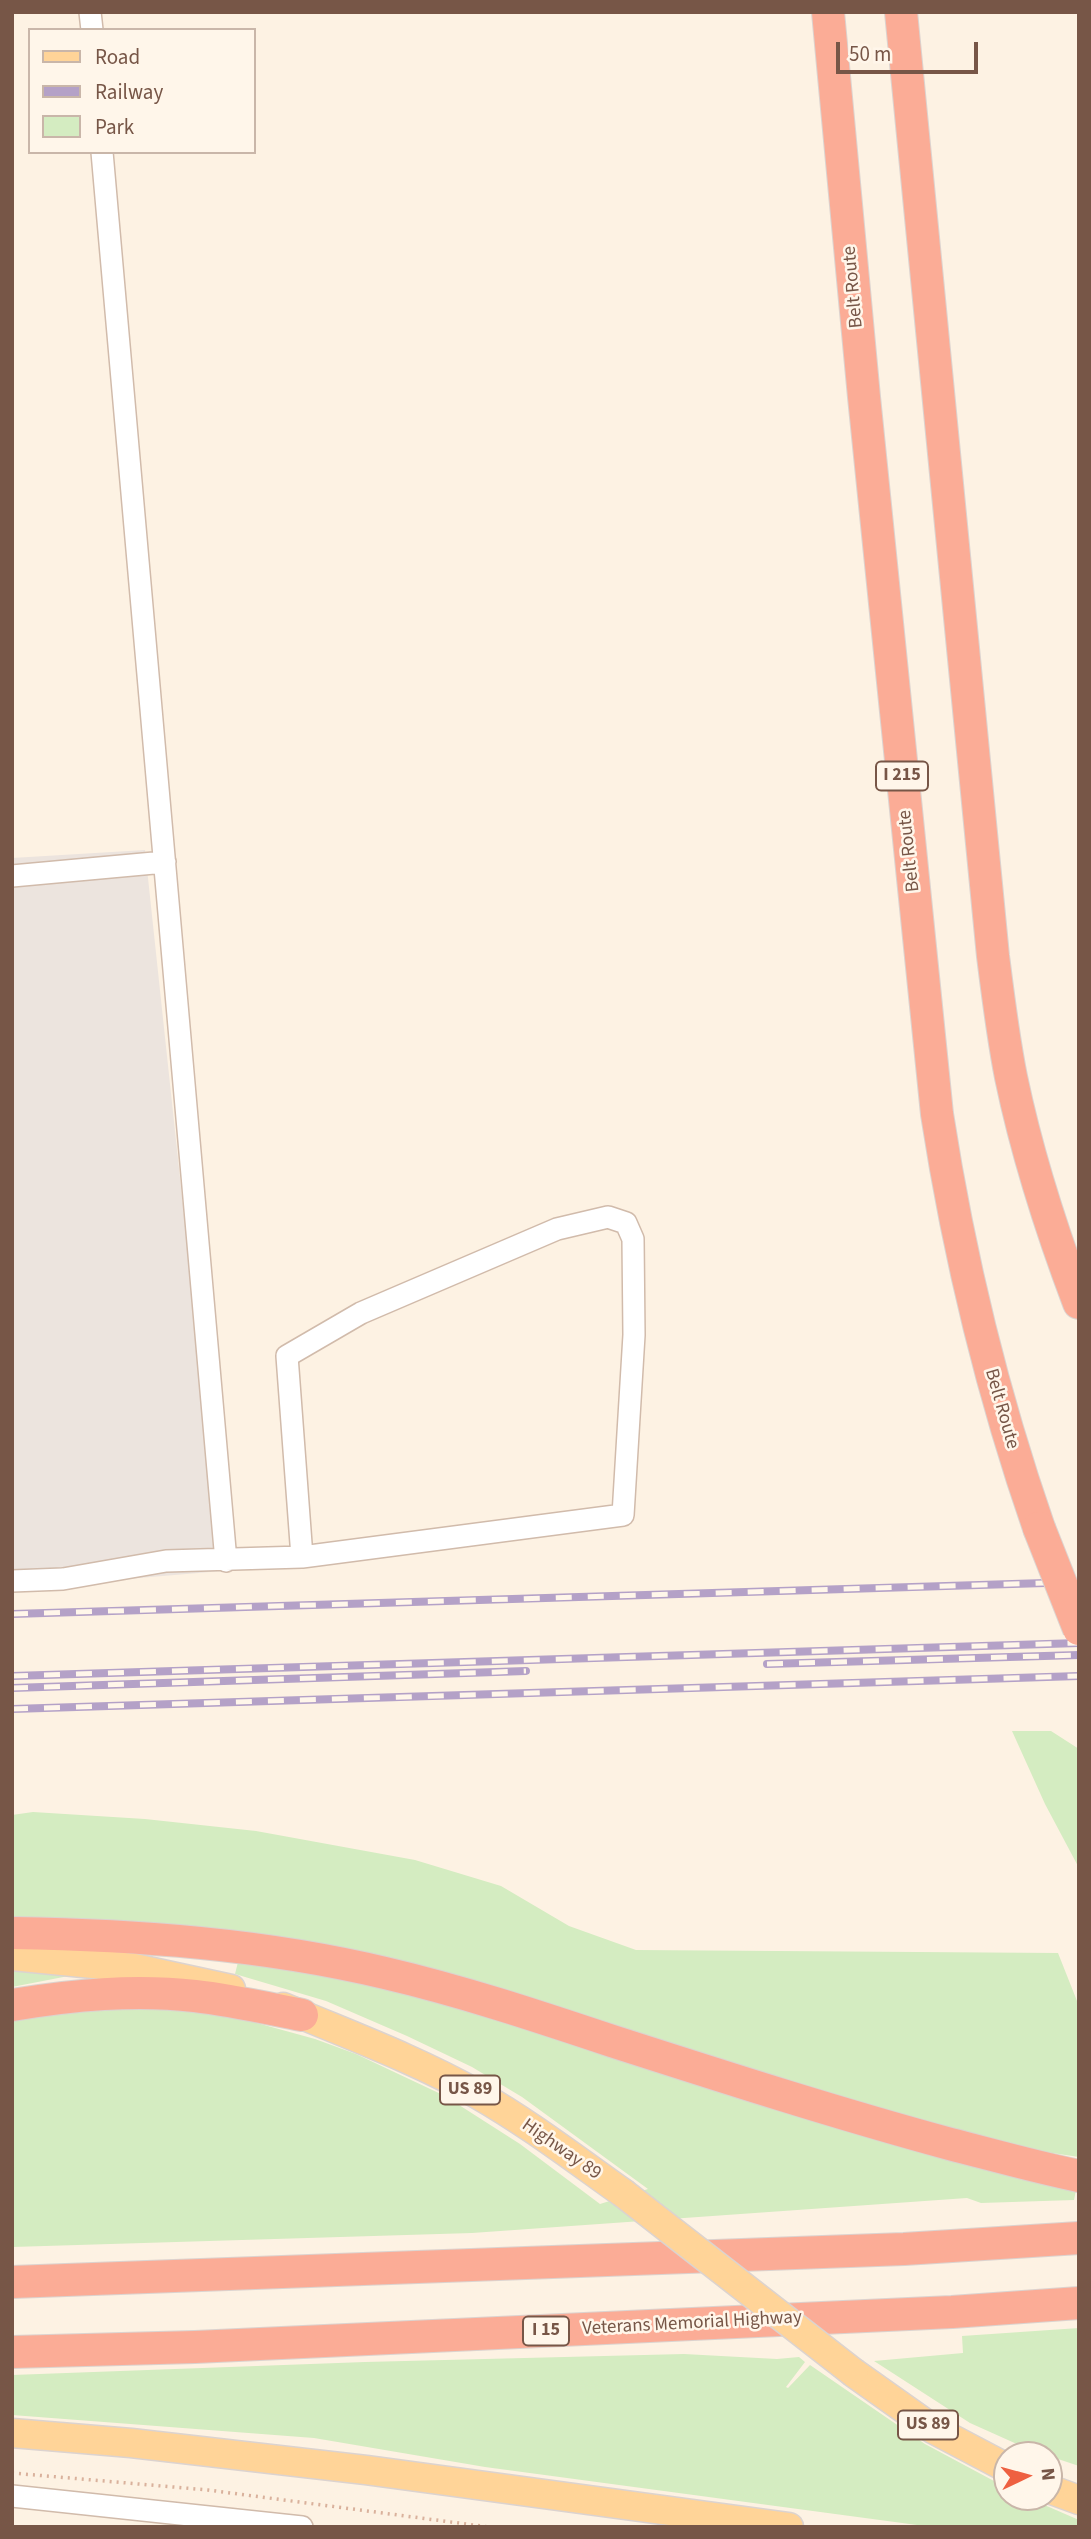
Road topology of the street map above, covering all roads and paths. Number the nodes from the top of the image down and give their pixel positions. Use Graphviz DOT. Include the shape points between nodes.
graph roads {
  1 [pos="828,12"];
  2 [pos="901,12"];
  3 [pos="102,154"];
  4 [pos="164,862"];
  5 [pos="12,876"];
  6 [pos="1079,1303"];
  7 [pos="302,1558"];
  8 [pos="226,1560"];
  9 [pos="12,1581"];
  10 [pos="1079,1629"];
  11 [pos="12,1933"];
  12 [pos="12,1956"];
  13 [pos="12,2005"];
  14 [pos="302,2015"];
  15 [pos="1079,2176"];
  16 [pos="1079,2238"];
  17 [pos="12,2282"];
  18 [pos="1079,2303"];
  19 [pos="12,2352"];
  20 [pos="12,2433"];
  21 [pos="993,2461"];
  22 [pos="12,2473"];
  23 [pos="12,2497"];
  24 [pos="644,2517"];
  25 [pos="302,2527"];
  26 [pos="489,2527"];
  27 [pos="789,2527"];
  1 -- 10 [label="highway, Belt Route / I 215, bridge" via="937,1114 968,1284 999,1404"];
  2 -- 6 [label="highway" via="993,956 1019,1111"];
  3 -- 4 [label="street"];
  4 -- 5 [label="street"];
  4 -- 8 [label="street"];
  7 -- 7 [label="street" via="287,1356 361,1312 557,1228 608,1217 626,1223 633,1239 634,1335 623,1515"];
  7 -- 8 [label="street"];
  8 -- 9 [label="street" via="166,1561 62,1579"];
  11 -- 15 [label="highway" via="233,1946 383,1972 477,1997 897,2130"];
  12 -- 14 [label="main road, Highway 89 / US 89" via="171,1975 258,1997"];
  13 -- 14 [label="highway" via="129,1993 192,1996"];
  14 -- 21 [label="main road, Highway 89 / US 89, bridge" via="418,2063 479,2095 623,2193 854,2373 933,2429"];
  16 -- 17 [label="highway" via="904,2249"];
  18 -- 19 [label="highway, Veterans Memorial Highway / I 15" via="209,2347"];
  20 -- 24 [label="main road" via="235,2455"];
  22 -- 26 [label="path" via="208,2490"];
  23 -- 25 [label="street"];
  24 -- 27 [label="main road"];
}
